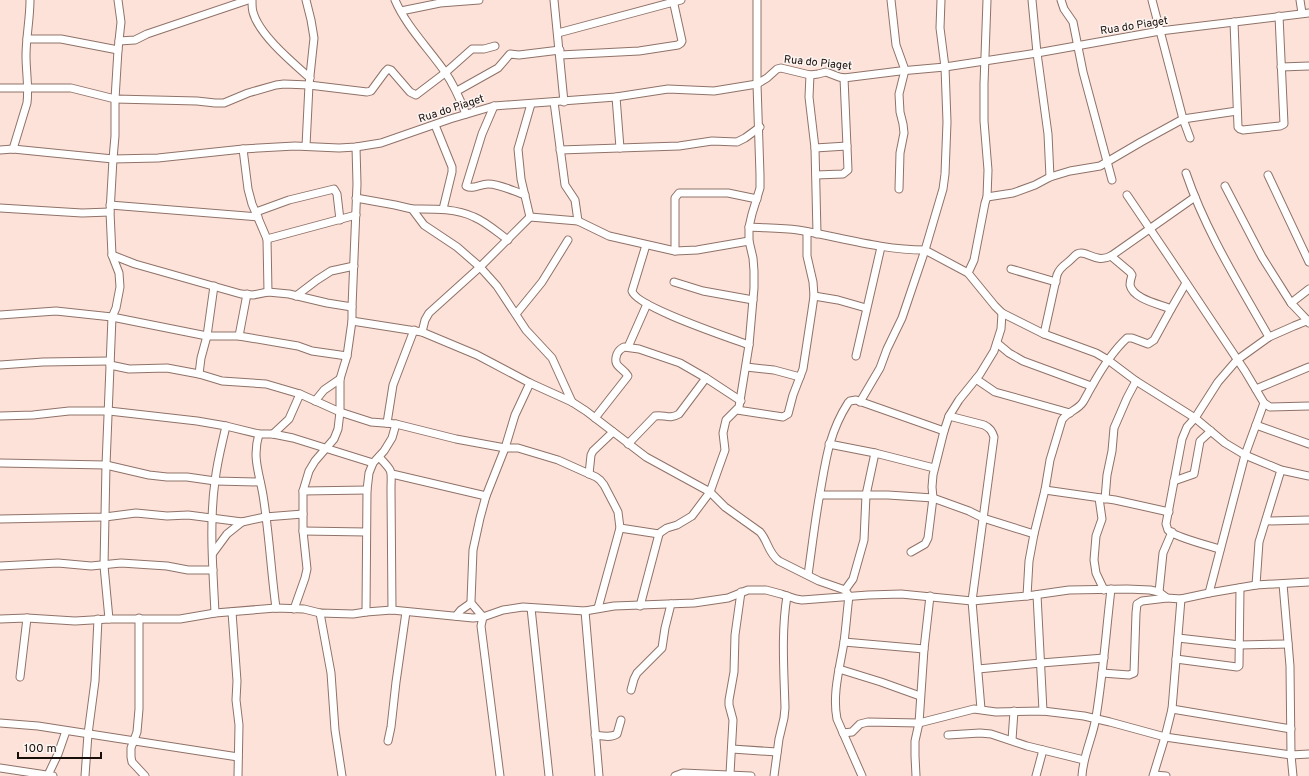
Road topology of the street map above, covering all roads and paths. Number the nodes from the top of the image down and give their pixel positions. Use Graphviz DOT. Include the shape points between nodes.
graph roads {
  1 [pos="30,0"];
  2 [pos="118,0"];
  3 [pos="248,0"];
  4 [pos="252,0"];
  5 [pos="306,0"];
  6 [pos="396,0"];
  7 [pos="479,0"];
  8 [pos="554,0"];
  9 [pos="681,0"];
  10 [pos="757,0"];
  11 [pos="891,0"];
  12 [pos="941,0"];
  13 [pos="987,0"];
  14 [pos="1032,0"];
  15 [pos="1061,0"];
  16 [pos="1152,0"];
  17 [pos="1300,0"];
  18 [pos="673,1"];
  19 [pos="401,11"];
  20 [pos="1306,13"];
  21 [pos="1279,16"];
  22 [pos="1234,22"];
  23 [pos="1160,31"];
  24 [pos="558,33"];
  25 [pos="27,39"];
  26 [pos="119,41"];
  27 [pos="1078,45"];
  28 [pos="495,46"];
  29 [pos="118,50"];
  30 [pos="560,53"];
  31 [pos="1037,53"];
  32 [pos="984,62"];
  33 [pos="1309,66"];
  34 [pos="945,67"];
  35 [pos="1281,67"];
  36 [pos="905,70"];
  37 [pos="445,73"];
  38 [pos="810,75"];
  39 [pos="844,78"];
  40 [pos="310,82"];
  41 [pos="757,84"];
  42 [pos="0,88"];
  43 [pos="28,88"];
  44 [pos="457,92"];
  45 [pos="616,97"];
  46 [pos="115,98"];
  47 [pos="554,102"];
  48 [pos="564,102"];
  49 [pos="532,104"];
  50 [pos="494,106"];
  51 [pos="1237,111"];
  52 [pos="466,114"];
  53 [pos="1183,120"];
  54 [pos="435,125"];
  55 [pos="760,127"];
  56 [pos="1190,138"];
  57 [pos="306,146"];
  58 [pos="847,146"];
  59 [pos="356,147"];
  60 [pos="620,148"];
  61 [pos="815,148"];
  62 [pos="13,149"];
  63 [pos="243,149"];
  64 [pos="0,150"];
  65 [pos="560,150"];
  66 [pos="113,159"];
  67 [pos="1107,161"];
  68 [pos="1186,173"];
  69 [pos="816,175"];
  70 [pos="1268,175"];
  71 [pos="1050,177"];
  72 [pos="1112,180"];
  73 [pos="1225,186"];
  74 [pos="899,189"];
  75 [pos="524,195"];
  76 [pos="1126,195"];
  77 [pos="987,197"];
  78 [pos="1195,197"];
  79 [pos="356,198"];
  80 [pos="757,199"];
  81 [pos="0,208"];
  82 [pos="110,209"];
  83 [pos="412,210"];
  84 [pos="443,210"];
  85 [pos="257,215"];
  86 [pos="356,215"];
  87 [pos="530,217"];
  88 [pos="340,220"];
  89 [pos="578,221"];
  90 [pos="749,227"];
  91 [pos="1150,228"];
  92 [pos="807,232"];
  93 [pos="817,234"];
  94 [pos="268,239"];
  95 [pos="508,240"];
  96 [pos="568,240"];
  97 [pos="749,241"];
  98 [pos="646,245"];
  99 [pos="881,247"];
  100 [pos="925,250"];
  101 [pos="675,251"];
  102 [pos="112,255"];
  103 [pos="1111,256"];
  104 [pos="1309,262"];
  105 [pos="354,266"];
  106 [pos="480,267"];
  107 [pos="1011,269"];
  108 [pos="968,273"];
  109 [pos="674,282"];
  110 [pos="1056,282"];
  111 [pos="1186,283"];
  112 [pos="214,286"];
  113 [pos="1309,289"];
  114 [pos="268,292"];
  115 [pos="247,294"];
  116 [pos="296,296"];
  117 [pos="814,296"];
  118 [pos="827,299"];
  119 [pos="753,300"];
  120 [pos="1291,303"];
  121 [pos="647,304"];
  122 [pos="352,307"];
  123 [pos="866,308"];
  124 [pos="1171,309"];
  125 [pos="812,310"];
  126 [pos="1002,313"];
  127 [pos="0,314"];
  128 [pos="516,314"];
  129 [pos="112,317"];
  130 [pos="352,321"];
  131 [pos="1309,322"];
  132 [pos="414,330"];
  133 [pos="422,332"];
  134 [pos="1044,334"];
  135 [pos="207,336"];
  136 [pos="239,336"];
  137 [pos="1269,337"];
  138 [pos="997,343"];
  139 [pos="750,345"];
  140 [pos="628,347"];
  141 [pos="346,356"];
  142 [pos="856,356"];
  143 [pos="1108,360"];
  144 [pos="1237,360"];
  145 [pos="110,363"];
  146 [pos="0,365"];
  147 [pos="746,367"];
  148 [pos="1309,367"];
  149 [pos="199,374"];
  150 [pos="800,377"];
  151 [pos="706,378"];
  152 [pos="340,379"];
  153 [pos="976,379"];
  154 [pos="1136,381"];
  155 [pos="530,383"];
  156 [pos="1091,386"];
  157 [pos="1256,389"];
  158 [pos="300,394"];
  159 [pos="315,401"];
  160 [pos="741,401"];
  161 [pos="572,402"];
  162 [pos="860,402"];
  163 [pos="1264,403"];
  164 [pos="1309,406"];
  165 [pos="737,410"];
  166 [pos="109,411"];
  167 [pos="340,412"];
  168 [pos="1070,412"];
  169 [pos="0,416"];
  170 [pos="949,416"];
  171 [pos="595,418"];
  172 [pos="1195,418"];
  173 [pos="387,423"];
  174 [pos="396,424"];
  175 [pos="1256,425"];
  176 [pos="226,426"];
  177 [pos="944,431"];
  178 [pos="1211,431"];
  179 [pos="613,432"];
  180 [pos="259,434"];
  181 [pos="273,434"];
  182 [pos="628,444"];
  183 [pos="829,444"];
  184 [pos="1309,444"];
  185 [pos="327,448"];
  186 [pos="505,448"];
  187 [pos="874,453"];
  188 [pos="1245,455"];
  189 [pos="379,457"];
  190 [pos="0,463"];
  191 [pos="373,463"];
  192 [pos="106,465"];
  193 [pos="934,468"];
  194 [pos="1281,470"];
  195 [pos="392,474"];
  196 [pos="589,474"];
  197 [pos="1309,476"];
  198 [pos="215,480"];
  199 [pos="1174,481"];
  200 [pos="260,482"];
  201 [pos="367,490"];
  202 [pos="1045,490"];
  203 [pos="303,491"];
  204 [pos="710,492"];
  205 [pos="820,495"];
  206 [pos="866,495"];
  207 [pos="486,496"];
  208 [pos="933,498"];
  209 [pos="1102,498"];
  210 [pos="1169,512"];
  211 [pos="303,514"];
  212 [pos="105,517"];
  213 [pos="265,517"];
  214 [pos="212,518"];
  215 [pos="983,518"];
  216 [pos="0,519"];
  217 [pos="1309,520"];
  218 [pos="242,522"];
  219 [pos="1266,522"];
  220 [pos="620,528"];
  221 [pos="303,531"];
  222 [pos="366,532"];
  223 [pos="1172,532"];
  224 [pos="659,534"];
  225 [pos="1034,534"];
  226 [pos="1220,549"];
  227 [pos="911,552"];
  228 [pos="213,553"];
  229 [pos="0,566"];
  230 [pos="104,566"];
  231 [pos="213,570"];
  232 [pos="808,575"];
  233 [pos="1309,582"];
  234 [pos="1283,584"];
  235 [pos="1256,586"];
  236 [pos="1240,588"];
  237 [pos="1107,589"];
  238 [pos="741,592"];
  239 [pos="1159,592"];
  240 [pos="847,593"];
  241 [pos="1209,593"];
  242 [pos="1037,595"];
  243 [pos="787,596"];
  244 [pos="930,596"];
  245 [pos="1027,596"];
  246 [pos="1167,598"];
  247 [pos="1181,599"];
  248 [pos="972,601"];
  249 [pos="471,603"];
  250 [pos="671,604"];
  251 [pos="640,606"];
  252 [pos="276,608"];
  253 [pos="531,608"];
  254 [pos="598,608"];
  255 [pos="294,609"];
  256 [pos="392,610"];
  257 [pos="232,612"];
  258 [pos="366,612"];
  259 [pos="406,612"];
  260 [pos="585,612"];
  261 [pos="215,613"];
  262 [pos="320,613"];
  263 [pos="456,616"];
  264 [pos="484,617"];
  265 [pos="27,618"];
  266 [pos="139,618"];
  267 [pos="473,618"];
  268 [pos="0,619"];
  269 [pos="98,619"];
  270 [pos="110,619"];
  271 [pos="481,626"];
  272 [pos="1178,638"];
  273 [pos="844,642"];
  274 [pos="1240,644"];
  275 [pos="1288,644"];
  276 [pos="924,649"];
  277 [pos="1104,658"];
  278 [pos="1176,659"];
  279 [pos="1041,663"];
  280 [pos="839,669"];
  281 [pos="978,669"];
  282 [pos="1102,673"];
  283 [pos="20,677"];
  284 [pos="631,690"];
  285 [pos="920,696"];
  286 [pos="981,709"];
  287 [pos="1172,709"];
  288 [pos="1014,711"];
  289 [pos="1043,711"];
  290 [pos="1096,719"];
  291 [pos="621,720"];
  292 [pos="0,723"];
  293 [pos="919,723"];
  294 [pos="1291,728"];
  295 [pos="66,730"];
  296 [pos="843,733"];
  297 [pos="88,734"];
  298 [pos="595,735"];
  299 [pos="948,735"];
  300 [pos="1165,737"];
  301 [pos="1012,740"];
  302 [pos="134,741"];
  303 [pos="388,741"];
  304 [pos="732,749"];
  305 [pos="1043,750"];
  306 [pos="777,752"];
  307 [pos="1309,754"];
  308 [pos="1291,755"];
  309 [pos="238,757"];
  310 [pos="1084,760"];
  311 [pos="0,768"];
  312 [pos="730,774"];
  313 [pos="50,775"];
  314 [pos="1153,775"];
  315 [pos="85,776"];
  316 [pos="145,776"];
  317 [pos="238,776"];
  318 [pos="342,776"];
  319 [pos="500,776"];
  320 [pos="549,776"];
  321 [pos="599,776"];
  322 [pos="675,776"];
  323 [pos="752,776"];
  324 [pos="774,776"];
  325 [pos="862,776"];
  326 [pos="916,776"];
  327 [pos="1036,776"];
  328 [pos="1082,776"];
  329 [pos="1166,776"];
  330 [pos="1293,776"];
  1 -- 25 [label="street"];
  2 -- 26 [label="street" via="121,22"];
  3 -- 26 [label="street" via="135,40"];
  4 -- 40 [label="street" via="253,13 259,25"];
  5 -- 40 [label="street" via="314,38"];
  6 -- 19 [label="street"];
  7 -- 19 [label="street" via="440,3"];
  8 -- 24 [label="street"];
  9 -- 18 [label="street"];
  10 -- 41 [label="street"];
  11 -- 36 [label="street" via="896,45"];
  12 -- 34 [label="street" via="940,28"];
  13 -- 32 [label="street"];
  14 -- 31 [label="street"];
  15 -- 27 [label="street" via="1073,22"];
  16 -- 23 [label="street"];
  17 -- 20 [label="street"];
  18 -- 24 [label="street"];
  18 -- 30 [label="street" via="682,41 678,45 639,51"];
  19 -- 37 [label="street"];
  20 -- 21 [label="street, Rua do Piaget"];
  21 -- 22 [label="street, Rua do Piaget"];
  21 -- 35 [label="street"];
  22 -- 23 [label="street, Rua do Piaget"];
  22 -- 51 [label="street"];
  23 -- 27 [label="street, Rua do Piaget"];
  23 -- 53 [label="street"];
  24 -- 30 [label="street"];
  25 -- 29 [label="street" via="61,39"];
  25 -- 43 [label="street"];
  26 -- 29 [label="street"];
  27 -- 31 [label="street, Rua do Piaget"];
  27 -- 67 [label="street"];
  28 -- 37 [label="street" via="472,49"];
  29 -- 46 [label="street"];
  30 -- 44 [label="street" via="510,54 498,68"];
  30 -- 48 [label="street"];
  31 -- 32 [label="street, Rua do Piaget"];
  31 -- 71 [label="street" via="1048,134"];
  32 -- 34 [label="street, Rua do Piaget"];
  32 -- 77 [label="street"];
  33 -- 35 [label="street"];
  34 -- 36 [label="street, Rua do Piaget"];
  34 -- 100 [label="street" via="945,174"];
  35 -- 51 [label="street" via="1283,125 1240,130"];
  36 -- 39 [label="street, Rua do Piaget"];
  36 -- 74 [label="street" via="899,94 904,134 900,153"];
  37 -- 40 [label="street" via="416,95 388,69 367,92"];
  37 -- 44 [label="street"];
  38 -- 39 [label="street, Rua do Piaget" via="826,72"];
  38 -- 41 [label="street, Rua do Piaget" via="781,68"];
  38 -- 61 [label="street" via="809,97"];
  39 -- 58 [label="street"];
  40 -- 46 [label="street" via="276,85 224,103"];
  40 -- 57 [label="street"];
  41 -- 45 [label="street, Rua do Piaget" via="714,91 668,89"];
  41 -- 55 [label="street"];
  42 -- 43 [label="street"];
  43 -- 46 [label="street" via="71,88"];
  43 -- 62 [label="street" via="27,103"];
  44 -- 52 [label="street"];
  45 -- 48 [label="street, Rua do Piaget"];
  45 -- 60 [label="street"];
  46 -- 66 [label="street"];
  47 -- 48 [label="street, Rua do Piaget"];
  47 -- 49 [label="street, Rua do Piaget"];
  47 -- 65 [label="street"];
  49 -- 50 [label="street, Rua do Piaget"];
  49 -- 75 [label="street" via="518,149"];
  50 -- 52 [label="street, Rua do Piaget"];
  50 -- 75 [label="street" via="482,134 466,186 470,188 483,184 495,185"];
  51 -- 53 [label="street"];
  52 -- 54 [label="street, Rua do Piaget"];
  53 -- 56 [label="street"];
  53 -- 67 [label="street"];
  54 -- 59 [label="street, Rua do Piaget" via="381,143"];
  54 -- 84 [label="street" via="452,167"];
  55 -- 60 [label="street" via="737,142 712,141 678,146"];
  55 -- 80 [label="street" via="760,188"];
  57 -- 59 [label="street, Rua do Piaget"];
  57 -- 63 [label="street, Rua do Piaget"];
  58 -- 61 [label="street"];
  58 -- 69 [label="street" via="846,172"];
  59 -- 79 [label="street"];
  60 -- 65 [label="street"];
  61 -- 69 [label="street"];
  62 -- 64 [label="street, Rua do Piaget"];
  62 -- 66 [label="street, Rua do Piaget"];
  63 -- 66 [label="street, Rua do Piaget" via="158,158"];
  63 -- 85 [label="street" via="248,189"];
  65 -- 89 [label="street" via="565,185 575,200"];
  66 -- 82 [label="street"];
  67 -- 71 [label="street" via="1100,166"];
  67 -- 72 [label="street"];
  68 -- 78 [label="street"];
  69 -- 93 [label="street"];
  70 -- 104 [label="street"];
  71 -- 77 [label="street" via="1012,193"];
  73 -- 120 [label="street" via="1262,257"];
  75 -- 87 [label="street"];
  76 -- 91 [label="street"];
  77 -- 108 [label="street" via="974,260"];
  78 -- 91 [label="street"];
  78 -- 137 [label="street" via="1218,248"];
  79 -- 83 [label="street"];
  79 -- 86 [label="street"];
  80 -- 90 [label="street"];
  80 -- 101 [label="street" via="728,193 679,193 675,198"];
  81 -- 82 [label="street" via="82,213"];
  82 -- 85 [label="street"];
  82 -- 102 [label="street"];
  83 -- 84 [label="street"];
  83 -- 106 [label="street" via="424,225 457,247"];
  84 -- 95 [label="street" via="474,217"];
  85 -- 88 [label="street" via="289,200 334,189"];
  85 -- 94 [label="street"];
  86 -- 88 [label="street"];
  86 -- 105 [label="street"];
  87 -- 89 [label="street"];
  87 -- 95 [label="street"];
  88 -- 94 [label="street"];
  89 -- 98 [label="street" via="609,236"];
  90 -- 92 [label="street"];
  90 -- 97 [label="street"];
  91 -- 103 [label="street"];
  91 -- 111 [label="street"];
  92 -- 93 [label="street"];
  92 -- 117 [label="street" via="807,256"];
  93 -- 99 [label="street"];
  94 -- 114 [label="street"];
  95 -- 106 [label="street"];
  96 -- 128 [label="street" via="542,282"];
  97 -- 101 [label="street"];
  97 -- 119 [label="street" via="754,271"];
  98 -- 101 [label="street"];
  98 -- 121 [label="street" via="632,291"];
  99 -- 100 [label="street"];
  99 -- 123 [label="street"];
  100 -- 108 [label="street"];
  100 -- 162 [label="street" via="902,318 880,368"];
  102 -- 112 [label="street"];
  102 -- 129 [label="street" via="119,274 120,287"];
  103 -- 110 [label="street" via="1098,259 1078,253 1061,268"];
  103 -- 124 [label="street" via="1132,275 1130,283 1137,295"];
  105 -- 116 [label="street" via="331,271"];
  105 -- 122 [label="street"];
  106 -- 128 [label="street"];
  106 -- 133 [label="street" via="426,317"];
  107 -- 110 [label="street"];
  108 -- 126 [label="street"];
  109 -- 119 [label="street"];
  110 -- 134 [label="street"];
  111 -- 124 [label="street"];
  111 -- 144 [label="street"];
  112 -- 115 [label="street"];
  112 -- 135 [label="street"];
  113 -- 120 [label="street"];
  114 -- 115 [label="street"];
  114 -- 116 [label="street"];
  115 -- 136 [label="street"];
  116 -- 122 [label="street"];
  117 -- 118 [label="street"];
  117 -- 125 [label="street"];
  118 -- 123 [label="street"];
  118 -- 125 [label="street"];
  119 -- 139 [label="street"];
  120 -- 131 [label="street"];
  121 -- 139 [label="street" via="684,321"];
  121 -- 140 [label="street"];
  122 -- 130 [label="street"];
  123 -- 142 [label="street"];
  124 -- 143 [label="street" via="1151,343 1127,338"];
  125 -- 150 [label="street" via="805,361"];
  126 -- 134 [label="street"];
  126 -- 138 [label="street"];
  127 -- 129 [label="street" via="56,311"];
  128 -- 161 [label="street" via="526,330 552,358"];
  129 -- 135 [label="street"];
  129 -- 145 [label="street"];
  130 -- 132 [label="street"];
  130 -- 141 [label="street"];
  131 -- 137 [label="street"];
  132 -- 133 [label="street"];
  132 -- 173 [label="street" via="392,385"];
  133 -- 155 [label="street"];
  134 -- 143 [label="street"];
  135 -- 136 [label="street"];
  135 -- 149 [label="street" via="200,358"];
  136 -- 141 [label="street"];
  137 -- 144 [label="street"];
  138 -- 153 [label="street"];
  138 -- 156 [label="street" via="1023,360"];
  139 -- 147 [label="street"];
  140 -- 151 [label="street" via="680,363"];
  140 -- 171 [label="street" via="619,350 615,361 628,374 627,377"];
  141 -- 152 [label="street"];
  143 -- 154 [label="street"];
  143 -- 156 [label="street"];
  144 -- 157 [label="street"];
  144 -- 172 [label="street" via="1218,382"];
  145 -- 146 [label="street" via="43,362"];
  145 -- 149 [label="street" via="129,369 167,368"];
  145 -- 166 [label="street"];
  147 -- 150 [label="street" via="774,370"];
  147 -- 160 [label="street"];
  148 -- 157 [label="street"];
  149 -- 158 [label="street" via="222,381 266,384"];
  150 -- 165 [label="street" via="786,416"];
  151 -- 160 [label="street"];
  151 -- 182 [label="street" via="679,414 672,418 655,416"];
  152 -- 159 [label="street" via="324,390"];
  152 -- 167 [label="street"];
  153 -- 168 [label="street" via="995,392"];
  153 -- 170 [label="street"];
  154 -- 172 [label="street"];
  154 -- 209 [label="street" via="1114,428"];
  155 -- 161 [label="street"];
  155 -- 186 [label="street" via="515,416"];
  156 -- 168 [label="street" via="1083,403"];
  157 -- 163 [label="street"];
  158 -- 159 [label="street"];
  158 -- 181 [label="street" via="286,422"];
  159 -- 167 [label="street"];
  160 -- 165 [label="street"];
  161 -- 171 [label="street"];
  162 -- 177 [label="street"];
  162 -- 183 [label="street" via="856,400 848,403"];
  163 -- 164 [label="street" via="1270,407"];
  163 -- 175 [label="street"];
  165 -- 204 [label="street" via="726,420 723,433 725,450"];
  166 -- 169 [label="street"];
  166 -- 176 [label="street"];
  166 -- 192 [label="street"];
  167 -- 173 [label="street" via="371,422"];
  167 -- 185 [label="street" via="338,429"];
  168 -- 202 [label="street" via="1062,420 1050,460"];
  170 -- 177 [label="street"];
  170 -- 215 [label="street" via="984,425 992,431 994,438"];
  171 -- 179 [label="street"];
  172 -- 178 [label="street"];
  172 -- 199 [label="street" via="1187,427 1182,439"];
  173 -- 174 [label="street"];
  174 -- 186 [label="street"];
  174 -- 189 [label="street" via="392,438"];
  175 -- 184 [label="street"];
  175 -- 188 [label="street"];
  176 -- 180 [label="street"];
  176 -- 198 [label="street"];
  177 -- 193 [label="street"];
  178 -- 188 [label="street"];
  178 -- 199 [label="street" via="1200,441 1194,474"];
  179 -- 182 [label="street"];
  179 -- 196 [label="street" via="593,451"];
  180 -- 181 [label="street"];
  180 -- 200 [label="street" via="256,455"];
  181 -- 185 [label="street"];
  182 -- 204 [label="street" via="646,457"];
  183 -- 187 [label="street"];
  183 -- 205 [label="street"];
  185 -- 191 [label="street"];
  185 -- 203 [label="street" via="309,471"];
  186 -- 196 [label="street" via="518,448 558,460"];
  186 -- 207 [label="street"];
  187 -- 193 [label="street"];
  187 -- 206 [label="street"];
  188 -- 194 [label="street"];
  188 -- 226 [label="street"];
  189 -- 191 [label="street"];
  189 -- 195 [label="street" via="390,468"];
  190 -- 192 [label="street"];
  191 -- 201 [label="street"];
  192 -- 198 [label="street" via="149,475"];
  192 -- 212 [label="street"];
  193 -- 208 [label="street"];
  194 -- 197 [label="street"];
  194 -- 219 [label="street"];
  195 -- 207 [label="street"];
  195 -- 256 [label="street"];
  196 -- 220 [label="street" via="604,485 618,512"];
  198 -- 200 [label="street"];
  198 -- 214 [label="street"];
  199 -- 210 [label="street"];
  200 -- 213 [label="street"];
  201 -- 203 [label="street"];
  201 -- 222 [label="street"];
  202 -- 209 [label="street"];
  202 -- 225 [label="street"];
  203 -- 211 [label="street"];
  204 -- 224 [label="street" via="692,516"];
  204 -- 232 [label="street" via="725,507 764,536 773,556"];
  205 -- 206 [label="street"];
  205 -- 232 [label="street"];
  206 -- 208 [label="street"];
  206 -- 240 [label="street" via="864,540"];
  207 -- 249 [label="street" via="474,541"];
  208 -- 215 [label="street"];
  208 -- 227 [label="street" via="928,538 925,544"];
  209 -- 210 [label="street"];
  209 -- 237 [label="street" via="1102,519 1096,536 1094,560 1098,577"];
  210 -- 223 [label="street" via="1166,524"];
  211 -- 213 [label="street"];
  211 -- 221 [label="street"];
  212 -- 214 [label="street" via="136,513"];
  212 -- 216 [label="street"];
  212 -- 230 [label="street"];
  213 -- 218 [label="street"];
  213 -- 252 [label="street"];
  214 -- 218 [label="street"];
  214 -- 228 [label="street"];
  215 -- 225 [label="street"];
  215 -- 248 [label="street"];
  217 -- 219 [label="street"];
  218 -- 228 [label="street" via="227,534"];
  219 -- 235 [label="street" via="1259,542"];
  220 -- 224 [label="street"];
  220 -- 254 [label="street"];
  221 -- 222 [label="street"];
  221 -- 255 [label="street" via="307,569"];
  222 -- 258 [label="street"];
  223 -- 226 [label="street"];
  223 -- 239 [label="street" via="1163,553"];
  224 -- 251 [label="street"];
  225 -- 245 [label="street"];
  226 -- 241 [label="street"];
  228 -- 231 [label="street"];
  229 -- 230 [label="street" via="58,563"];
  230 -- 231 [label="street" via="128,564"];
  230 -- 270 [label="street"];
  231 -- 261 [label="street"];
  232 -- 240 [label="street"];
  233 -- 234 [label="street"];
  234 -- 235 [label="street"];
  234 -- 275 [label="street"];
  235 -- 236 [label="street"];
  236 -- 241 [label="street"];
  236 -- 274 [label="street"];
  237 -- 239 [label="street"];
  237 -- 242 [label="street" via="1069,590"];
  237 -- 277 [label="street"];
  238 -- 243 [label="street" via="766,590"];
  238 -- 250 [label="street" via="713,601"];
  238 -- 304 [label="street" via="735,635 734,678 729,700 733,720"];
  239 -- 246 [label="street"];
  240 -- 243 [label="street" via="802,600"];
  240 -- 244 [label="street"];
  240 -- 273 [label="street"];
  241 -- 247 [label="street"];
  242 -- 245 [label="street"];
  242 -- 279 [label="street"];
  243 -- 306 [label="street" via="783,638 785,708"];
  244 -- 248 [label="street"];
  244 -- 276 [label="street"];
  245 -- 248 [label="street"];
  246 -- 247 [label="street"];
  246 -- 282 [label="street" via="1142,601 1138,604 1134,673"];
  247 -- 272 [label="street"];
  248 -- 281 [label="street"];
  249 -- 263 [label="street"];
  249 -- 264 [label="street"];
  250 -- 251 [label="street"];
  250 -- 284 [label="street" via="662,648 634,678"];
  251 -- 254 [label="street"];
  252 -- 255 [label="street"];
  252 -- 257 [label="street"];
  253 -- 260 [label="street"];
  253 -- 264 [label="street" via="503,610"];
  253 -- 320 [label="street"];
  254 -- 260 [label="street"];
  255 -- 262 [label="street"];
  256 -- 258 [label="street"];
  256 -- 259 [label="street"];
  257 -- 261 [label="street"];
  257 -- 309 [label="street" via="239,725"];
  258 -- 262 [label="street"];
  259 -- 263 [label="street"];
  259 -- 303 [label="street"];
  260 -- 298 [label="street"];
  261 -- 266 [label="street" via="180,619"];
  262 -- 318 [label="street" via="331,673 335,730"];
  263 -- 267 [label="street"];
  264 -- 267 [label="street"];
  264 -- 271 [label="street"];
  265 -- 268 [label="street"];
  265 -- 269 [label="street" via="75,621"];
  265 -- 283 [label="street"];
  266 -- 270 [label="street"];
  266 -- 302 [label="street" via="139,709 138,732"];
  267 -- 271 [label="street"];
  269 -- 270 [label="street"];
  269 -- 297 [label="street" via="95,681"];
  271 -- 319 [label="street"];
  272 -- 274 [label="street"];
  272 -- 278 [label="street"];
  273 -- 276 [label="street"];
  273 -- 280 [label="street"];
  274 -- 275 [label="street"];
  274 -- 278 [label="street" via="1237,667"];
  275 -- 294 [label="street"];
  276 -- 285 [label="street"];
  277 -- 279 [label="street"];
  277 -- 282 [label="street"];
  278 -- 287 [label="street"];
  279 -- 281 [label="street"];
  279 -- 289 [label="street"];
  280 -- 285 [label="street"];
  280 -- 296 [label="street" via="835,709"];
  281 -- 286 [label="street"];
  282 -- 290 [label="street"];
  285 -- 293 [label="street"];
  286 -- 288 [label="street" via="996,712"];
  286 -- 293 [label="street" via="967,710"];
  287 -- 294 [label="street"];
  287 -- 300 [label="street"];
  288 -- 289 [label="street"];
  288 -- 301 [label="street"];
  289 -- 290 [label="street"];
  290 -- 300 [label="street"];
  290 -- 310 [label="street"];
  291 -- 298 [label="street" via="615,736"];
  292 -- 295 [label="street"];
  293 -- 296 [label="street" via="868,722 860,724 852,732"];
  293 -- 326 [label="street" via="915,749"];
  294 -- 308 [label="street"];
  295 -- 297 [label="street"];
  295 -- 313 [label="street"];
  296 -- 325 [label="street"];
  297 -- 302 [label="street"];
  297 -- 315 [label="street"];
  298 -- 321 [label="street"];
  299 -- 301 [label="street" via="980,733"];
  300 -- 308 [label="street"];
  300 -- 314 [label="street"];
  301 -- 305 [label="street"];
  302 -- 309 [label="street"];
  302 -- 316 [label="street" via="131,748 132,762"];
  304 -- 306 [label="street"];
  304 -- 312 [label="street"];
  305 -- 310 [label="street"];
  305 -- 327 [label="street"];
  306 -- 324 [label="street"];
  307 -- 308 [label="street"];
  308 -- 330 [label="street"];
  309 -- 317 [label="street"];
  310 -- 328 [label="street"];
  311 -- 313 [label="street"];
  312 -- 322 [label="street" via="684,773"];
  312 -- 323 [label="street"];
  314 -- 329 [label="street"];
}
